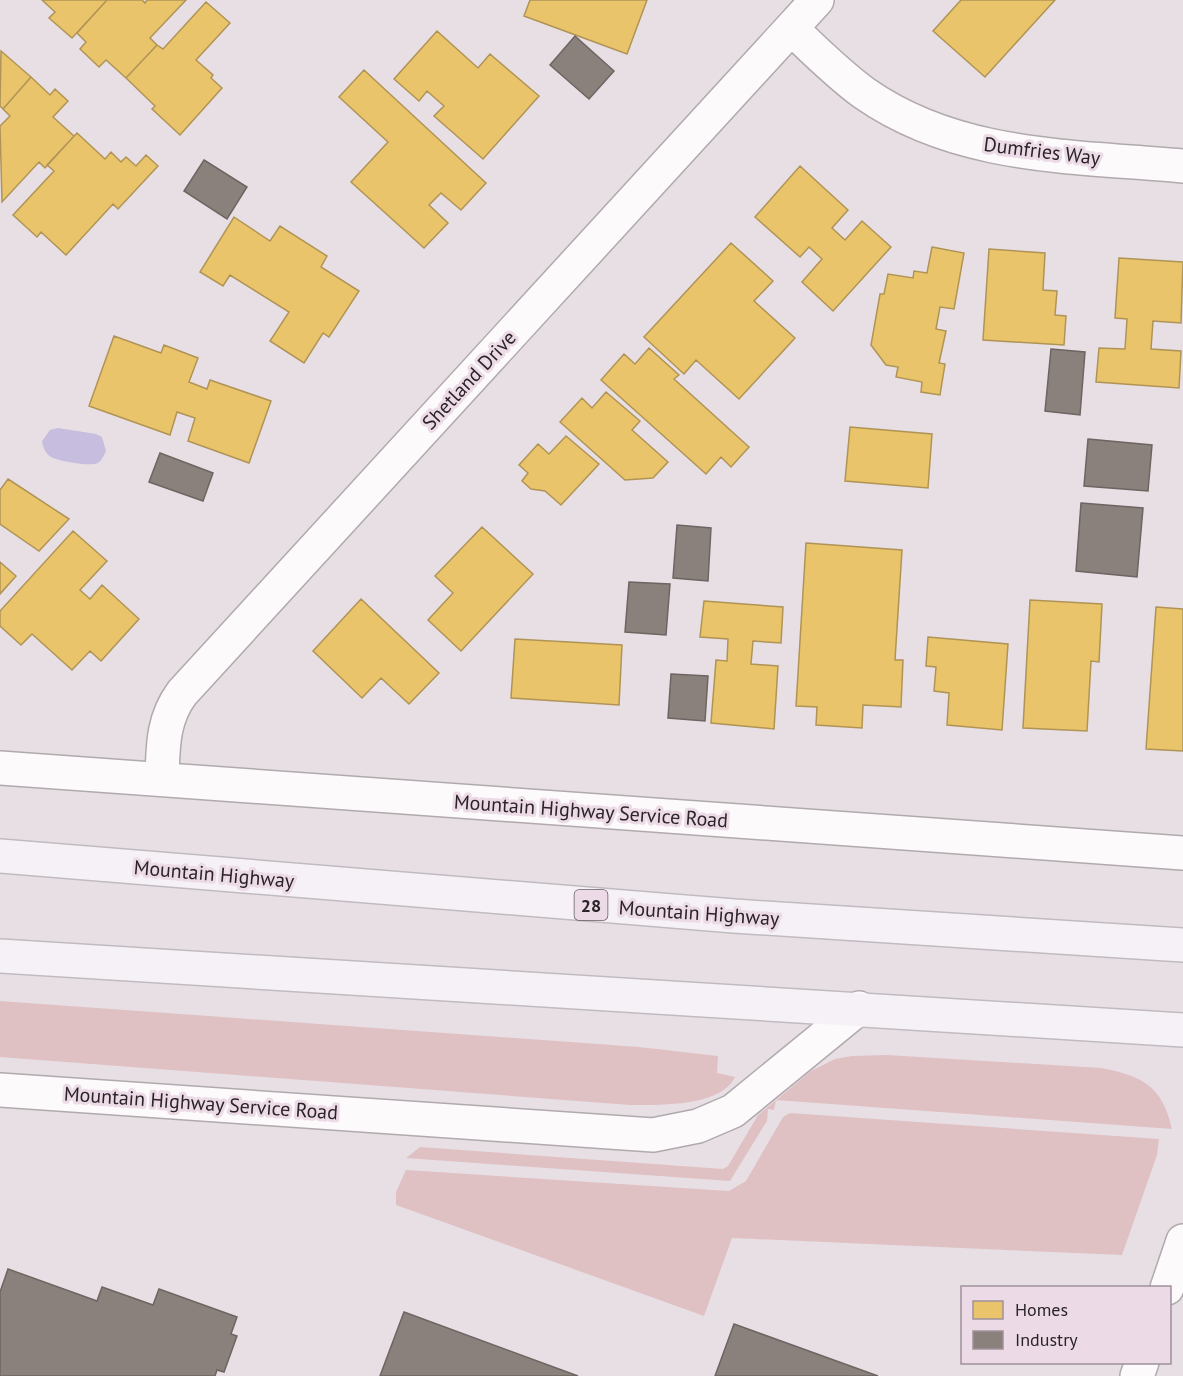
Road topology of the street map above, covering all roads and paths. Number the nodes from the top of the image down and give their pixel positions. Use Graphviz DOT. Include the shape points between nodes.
graph roads {
  1 [pos="818,0"];
  2 [pos="792,29"];
  3 [pos="1183,165"];
  4 [pos="0,768"];
  5 [pos="162,779"];
  6 [pos="1183,853"];
  7 [pos="0,856"];
  8 [pos="1183,945"];
  9 [pos="0,956"];
  10 [pos="859,1008"];
  11 [pos="1183,1030"];
  12 [pos="0,1090"];
  13 [pos="1183,1241"];
  14 [pos="1167,1286"];
  1 -- 2 [label="street, Shetland Drive"];
  2 -- 3 [label="street, Dumfries Way" via="865,93 938,132 1005,150"];
  2 -- 5 [label="street, Shetland Drive" via="182,693 164,727"];
  4 -- 5 [label="street, Mountain Highway Service Road"];
  5 -- 6 [label="street, Mountain Highway Service Road"];
  7 -- 8 [label="main road, Mountain Highway / 28" via="734,916"];
  9 -- 10 [label="main road"];
  10 -- 11 [label="main road"];
  10 -- 12 [label="street, Mountain Highway Service Road" via="733,1111 698,1126 653,1135"];
  13 -- 14 [label="street"];
}
